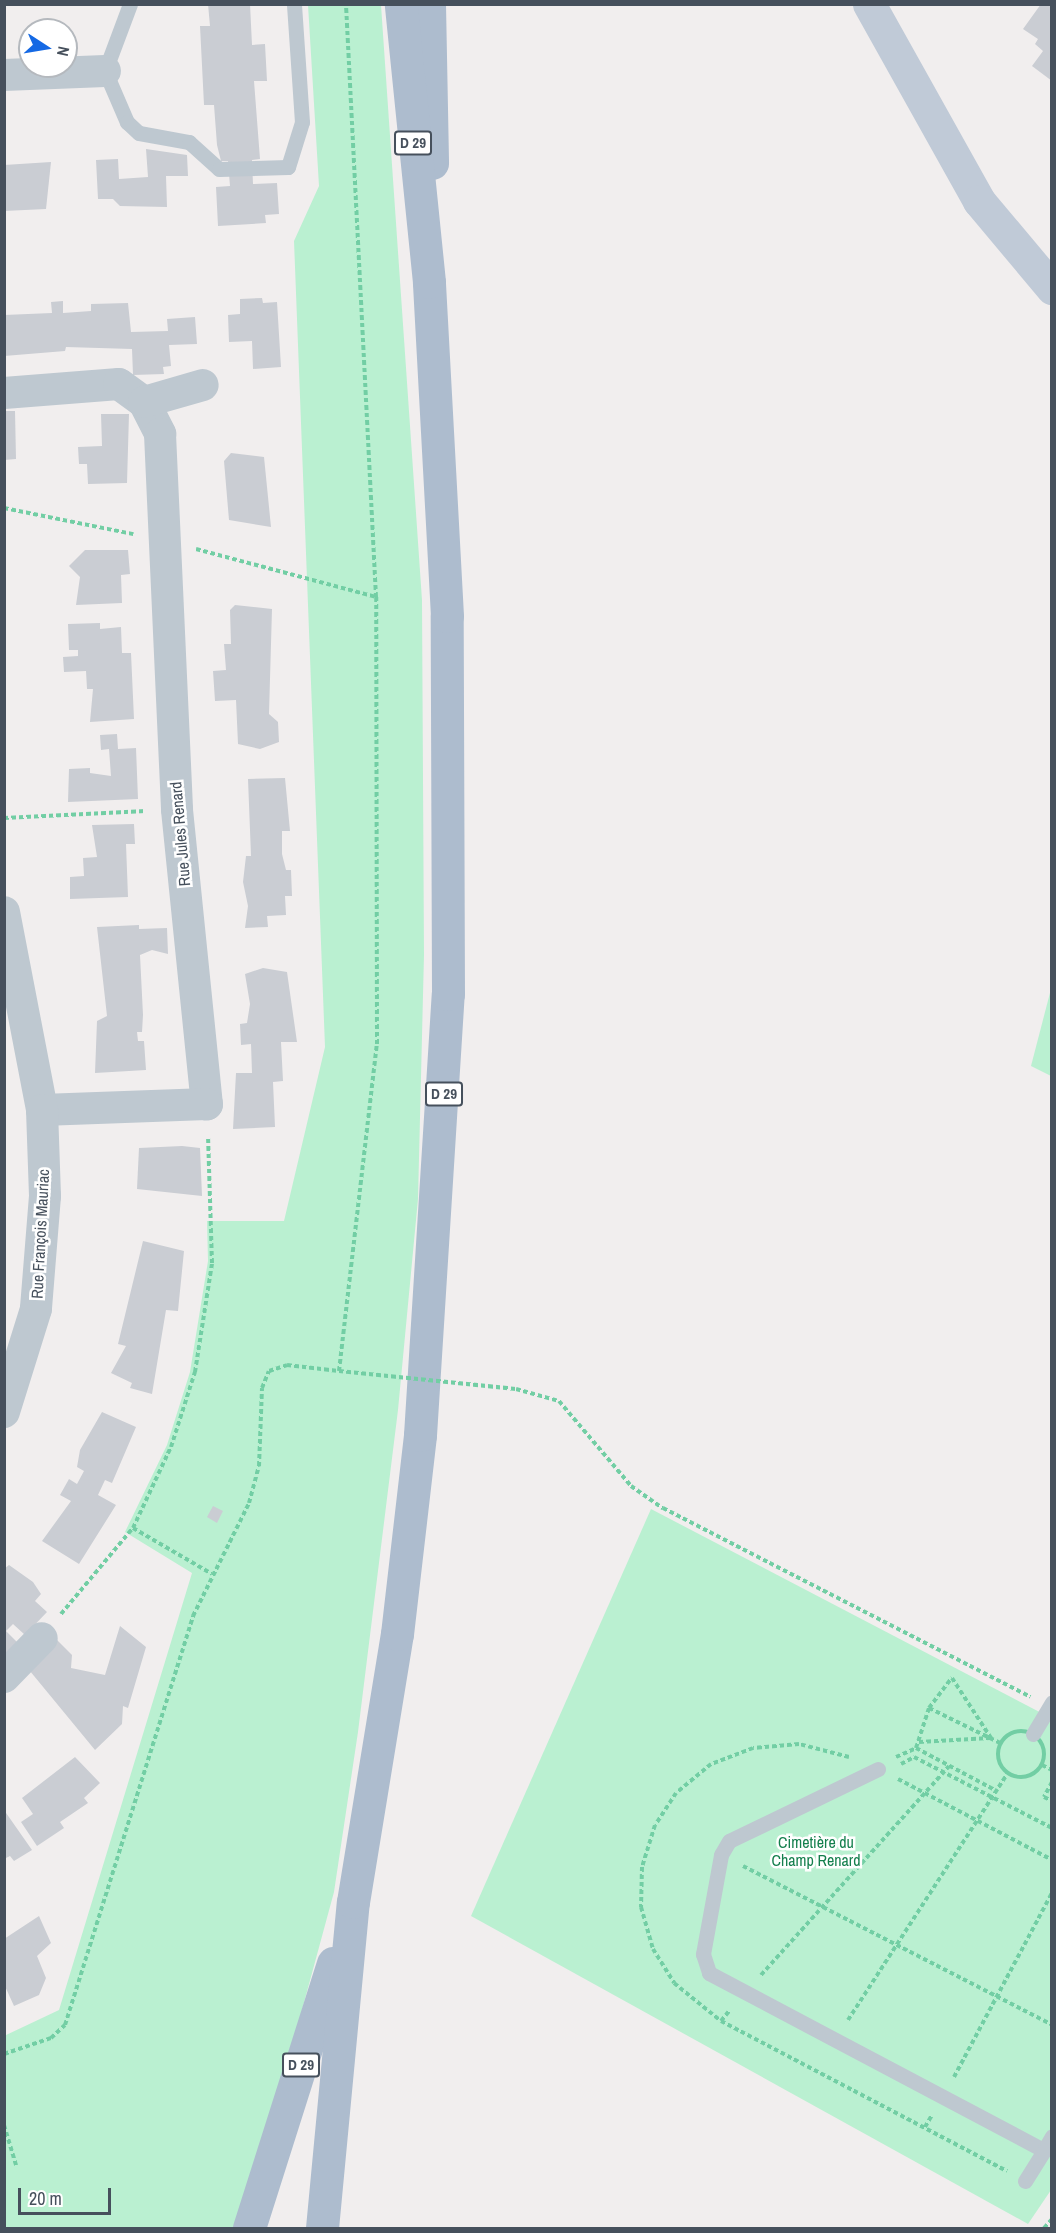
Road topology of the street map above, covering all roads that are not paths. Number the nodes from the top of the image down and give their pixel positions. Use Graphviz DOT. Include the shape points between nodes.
graph roads {
  1 [pos="130,4"];
  2 [pos="294,4"];
  3 [pos="401,4"];
  4 [pos="429,4"];
  5 [pos="869,4"];
  6 [pos="105,71"];
  7 [pos="4,75"];
  8 [pos="429,282"];
  9 [pos="1052,288"];
  10 [pos="203,385"];
  11 [pos="4,393"];
  12 [pos="144,402"];
  13 [pos="4,912"];
  14 [pos="42,1110"];
  15 [pos="4,1412"];
  16 [pos="42,1638"];
  17 [pos="4,1677"];
  18 [pos="1050,1705"];
  19 [pos="1033,1734"];
  20 [pos="881,1771"];
  21 [pos="352,1902"];
  22 [pos="1048,2143"];
  23 [pos="1025,2181"];
  24 [pos="249,2229"];
  25 [pos="322,2229"];
  1 -- 6 [label="lane"];
  2 -- 6 [label="lane" via="302,122 288,167 219,169 189,142 139,133 127,122"];
  3 -- 8 [label="main road, D 29"];
  4 -- 8 [label="main road, D 29" via="434,96"];
  5 -- 9 [label="street" via="979,201"];
  6 -- 7 [label="street"];
  8 -- 21 [label="main road, D 29" via="450,747 443,1131 410,1533"];
  10 -- 12 [label="street"];
  11 -- 12 [label="street, Rue Jules Renard" via="119,384"];
  12 -- 14 [label="street, Rue Jules Renard" via="160,434 177,810 207,1104"];
  13 -- 14 [label="street, Rue François Mauriac"];
  14 -- 15 [label="street, Rue François Mauriac" via="45,1196 36,1309"];
  16 -- 17 [label="street"];
  18 -- 19 [label="lane"];
  20 -- 22 [label="lane" via="729,1841 721,1855 704,1954 709,1973 743,1995 942,2098"];
  21 -- 24 [label="main road, D 29"];
  21 -- 25 [label="main road, D 29"];
  22 -- 23 [label="lane"];
}
